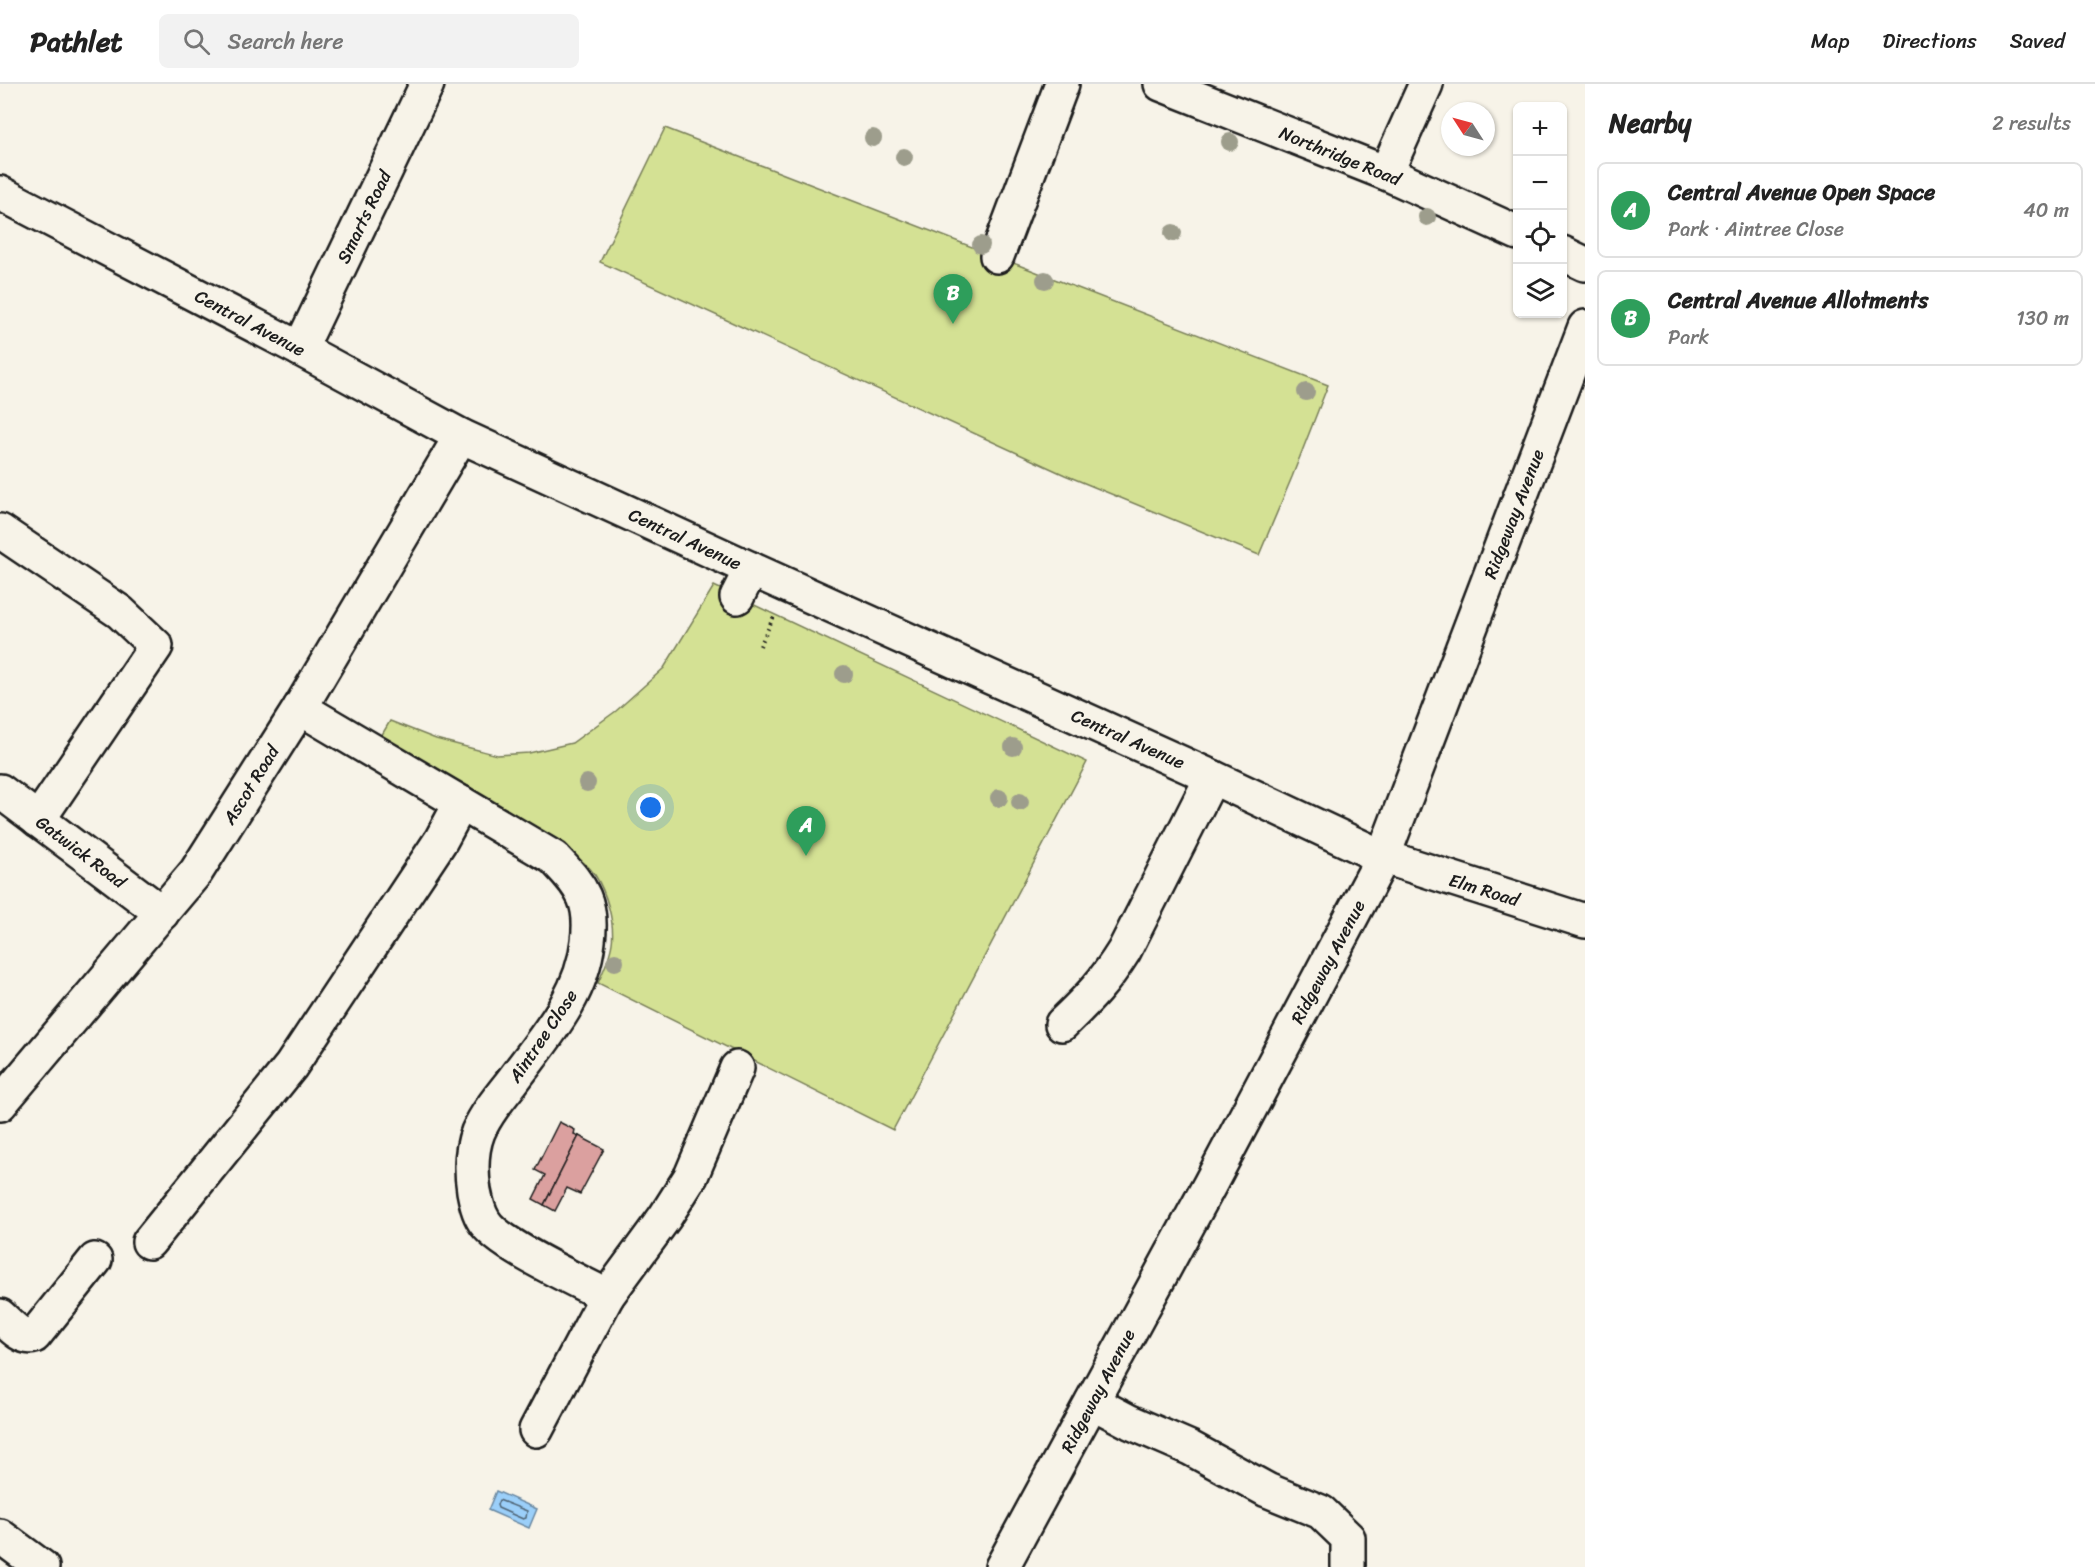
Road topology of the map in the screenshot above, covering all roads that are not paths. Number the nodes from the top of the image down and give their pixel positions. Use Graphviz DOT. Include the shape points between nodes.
graph roads {
  1 [pos="428,84"];
  2 [pos="1062,84"];
  3 [pos="1161,84"];
  4 [pos="1426,84"];
  5 [pos="1386,173"];
  6 [pos="0,193"];
  7 [pos="1513,231"];
  8 [pos="997,256"];
  9 [pos="1585,327"];
  10 [pos="300,349"];
  11 [pos="461,436"];
  12 [pos="0,531"];
  13 [pos="300,708"];
  14 [pos="1212,777"];
  15 [pos="1,792"];
  16 [pos="461,803"];
  17 [pos="38,820"];
  18 [pos="1383,857"];
  19 [pos="162,913"];
  20 [pos="1585,921"];
  21 [pos="1062,1024"];
  22 [pos="737,1068"];
  23 [pos="0,1104"];
  24 [pos="149,1242"];
  25 [pos="95,1260"];
  26 [pos="607,1296"];
  27 [pos="0,1316"];
  28 [pos="1092,1402"];
  29 [pos="536,1430"];
  30 [pos="0,1536"];
  31 [pos="42,1567"];
  32 [pos="1002,1567"];
  33 [pos="1348,1567"];
  1 -- 10 [label="street, Smarts Road"];
  2 -- 8 [label="street"];
  3 -- 5 [label="street, Northridge Road"];
  4 -- 5 [label="street"];
  5 -- 7 [label="street, Northridge Road"];
  6 -- 10 [label="street, Central Avenue"];
  9 -- 18 [label="street, Ridgeway Avenue"];
  10 -- 11 [label="street, Central Avenue"];
  11 -- 13 [label="street, Ascot Road"];
  11 -- 14 [label="street, Central Avenue" via="744,583"];
  12 -- 17 [label="street" via="120,612 156,646"];
  13 -- 16 [label="street, Aintree Close"];
  13 -- 19 [label="street, Ascot Road" via="196,872"];
  14 -- 18 [label="street, Central Avenue"];
  14 -- 21 [label="street" via="1124,951 1096,992"];
  15 -- 17 [label="street, Gatwick Road"];
  16 -- 24 [label="street" via="441,840 291,1066"];
  16 -- 26 [label="street, Aintree Close" via="554,858 572,876 584,897 591,922 580,981 564,1011 478,1132 472,1178 477,1205 495,1234"];
  17 -- 19 [label="street, Gatwick Road"];
  18 -- 20 [label="street, Elm Road"];
  18 -- 28 [label="street, Ridgeway Avenue"];
  19 -- 23 [label="street, Ascot Road"];
  22 -- 26 [label="street" via="691,1176"];
  25 -- 27 [label="street" via="34,1336 23,1336"];
  26 -- 29 [label="street"];
  28 -- 32 [label="street, Ridgeway Avenue"];
  28 -- 33 [label="street" via="1267,1490 1321,1512 1348,1538"];
  30 -- 31 [label="street"];
}
